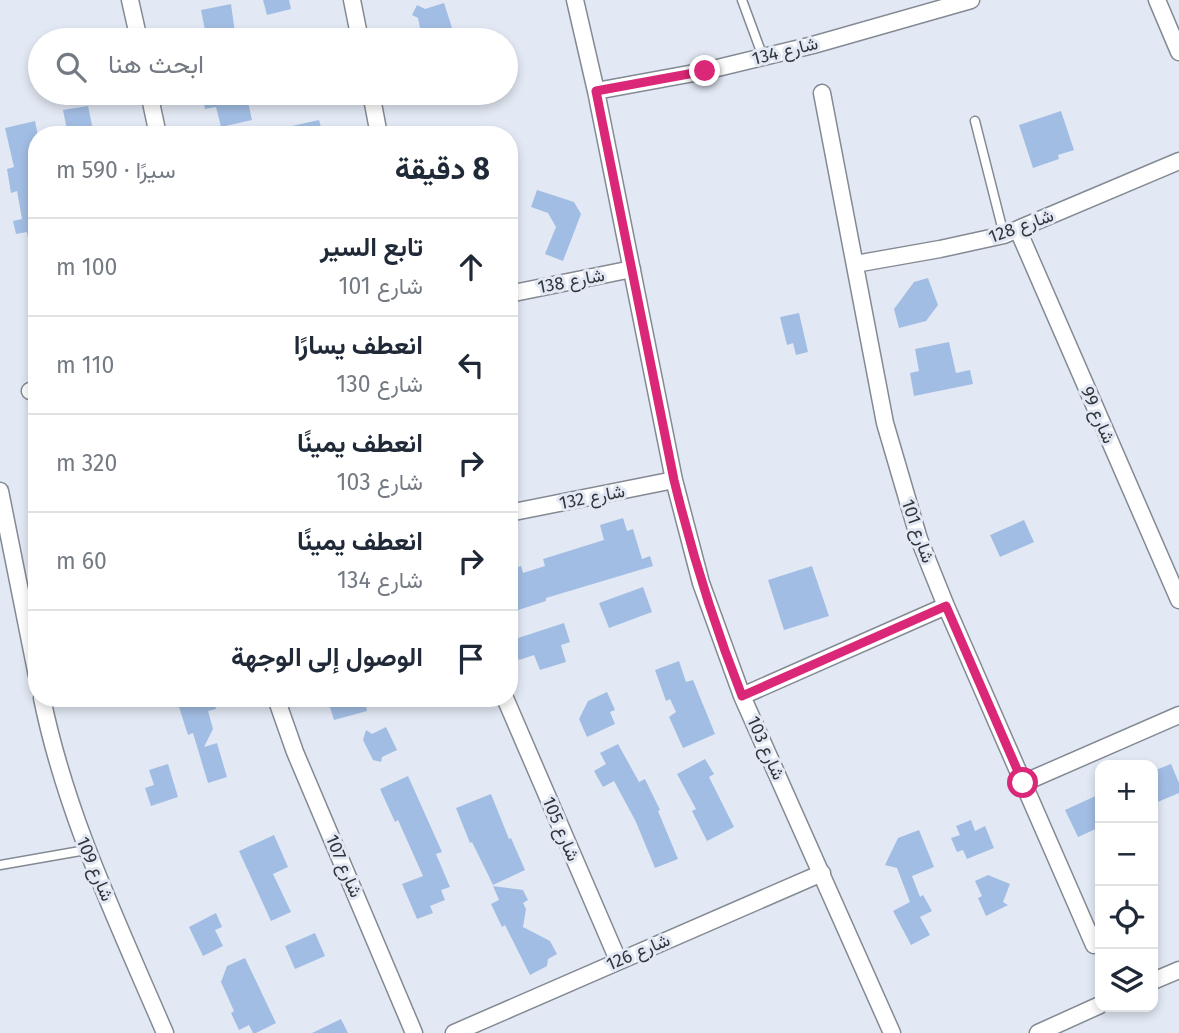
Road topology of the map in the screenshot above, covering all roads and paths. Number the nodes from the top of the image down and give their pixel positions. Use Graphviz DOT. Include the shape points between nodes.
graph roads {
  1 [pos="130,0"];
  2 [pos="352,0"];
  3 [pos="575,0"];
  4 [pos="742,0"];
  5 [pos="971,0"];
  6 [pos="1157,0"];
  7 [pos="916,7"];
  8 [pos="136,28"];
  9 [pos="358,28"];
  10 [pos="1179,52"];
  11 [pos="763,57"];
  12 [pos="596,91"];
  13 [pos="822,93"];
  14 [pos="152,105"];
  15 [pos="373,105"];
  16 [pos="975,121"];
  17 [pos="156,126"];
  18 [pos="377,126"];
  19 [pos="1179,161"];
  20 [pos="1011,232"];
  21 [pos="855,264"];
  22 [pos="632,269"];
  23 [pos="518,292"];
  24 [pos="674,480"];
  25 [pos="0,491"];
  26 [pos="518,511"];
  27 [pos="5,542"];
  28 [pos="1179,600"];
  29 [pos="946,606"];
  30 [pos="28,638"];
  31 [pos="742,696"];
  32 [pos="43,707"];
  33 [pos="279,707"];
  34 [pos="509,707"];
  35 [pos="1179,715"];
  36 [pos="1023,783"];
  37 [pos="86,850"];
  38 [pos="0,865"];
  39 [pos="822,873"];
  40 [pos="1094,944"];
  41 [pos="618,960"];
  42 [pos="1179,970"];
  43 [pos="1158,979"];
  44 [pos="1095,1007"];
  45 [pos="165,1033"];
  46 [pos="414,1033"];
  47 [pos="454,1033"];
  48 [pos="892,1033"];
  49 [pos="1038,1033"];
  1 -- 8 [label="street"];
  2 -- 9 [label="street"];
  3 -- 12 [label="street, شارع 103"];
  4 -- 11 [label="lane"];
  5 -- 7 [label="street, شارع 134"];
  6 -- 10 [label="street"];
  7 -- 11 [label="street, شارع 134"];
  11 -- 12 [label="street, شارع 134"];
  12 -- 22 [label="street, شارع 103"];
  13 -- 21 [label="street, شارع 101"];
  14 -- 17 [label="street"];
  15 -- 18 [label="street"];
  16 -- 20 [label="lane"];
  19 -- 20 [label="street, شارع 128"];
  20 -- 21 [label="street, شارع 128"];
  20 -- 28 [label="street, شارع 99"];
  21 -- 29 [label="street, شارع 101" via="895,462"];
  22 -- 23 [label="street, شارع 138"];
  22 -- 24 [label="street, شارع 103"];
  24 -- 26 [label="street, شارع 132"];
  24 -- 31 [label="street, شارع 103" via="701,583"];
  25 -- 27 [label="street"];
  27 -- 30 [label="street"];
  29 -- 31 [label="street"];
  29 -- 36 [label="street, شارع 101"];
  31 -- 39 [label="street, شارع 103"];
  32 -- 37 [label="street, شارع 109"];
  33 -- 46 [label="street, شارع 107"];
  34 -- 41 [label="street, شارع 105"];
  35 -- 36 [label="street"];
  36 -- 40 [label="street, شارع 101"];
  37 -- 38 [label="lane"];
  37 -- 45 [label="street, شارع 109"];
  39 -- 41 [label="street, شارع 126"];
  39 -- 48 [label="street, شارع 103"];
  41 -- 47 [label="street, شارع 126"];
  42 -- 43 [label="street"];
  44 -- 49 [label="street"];
}
